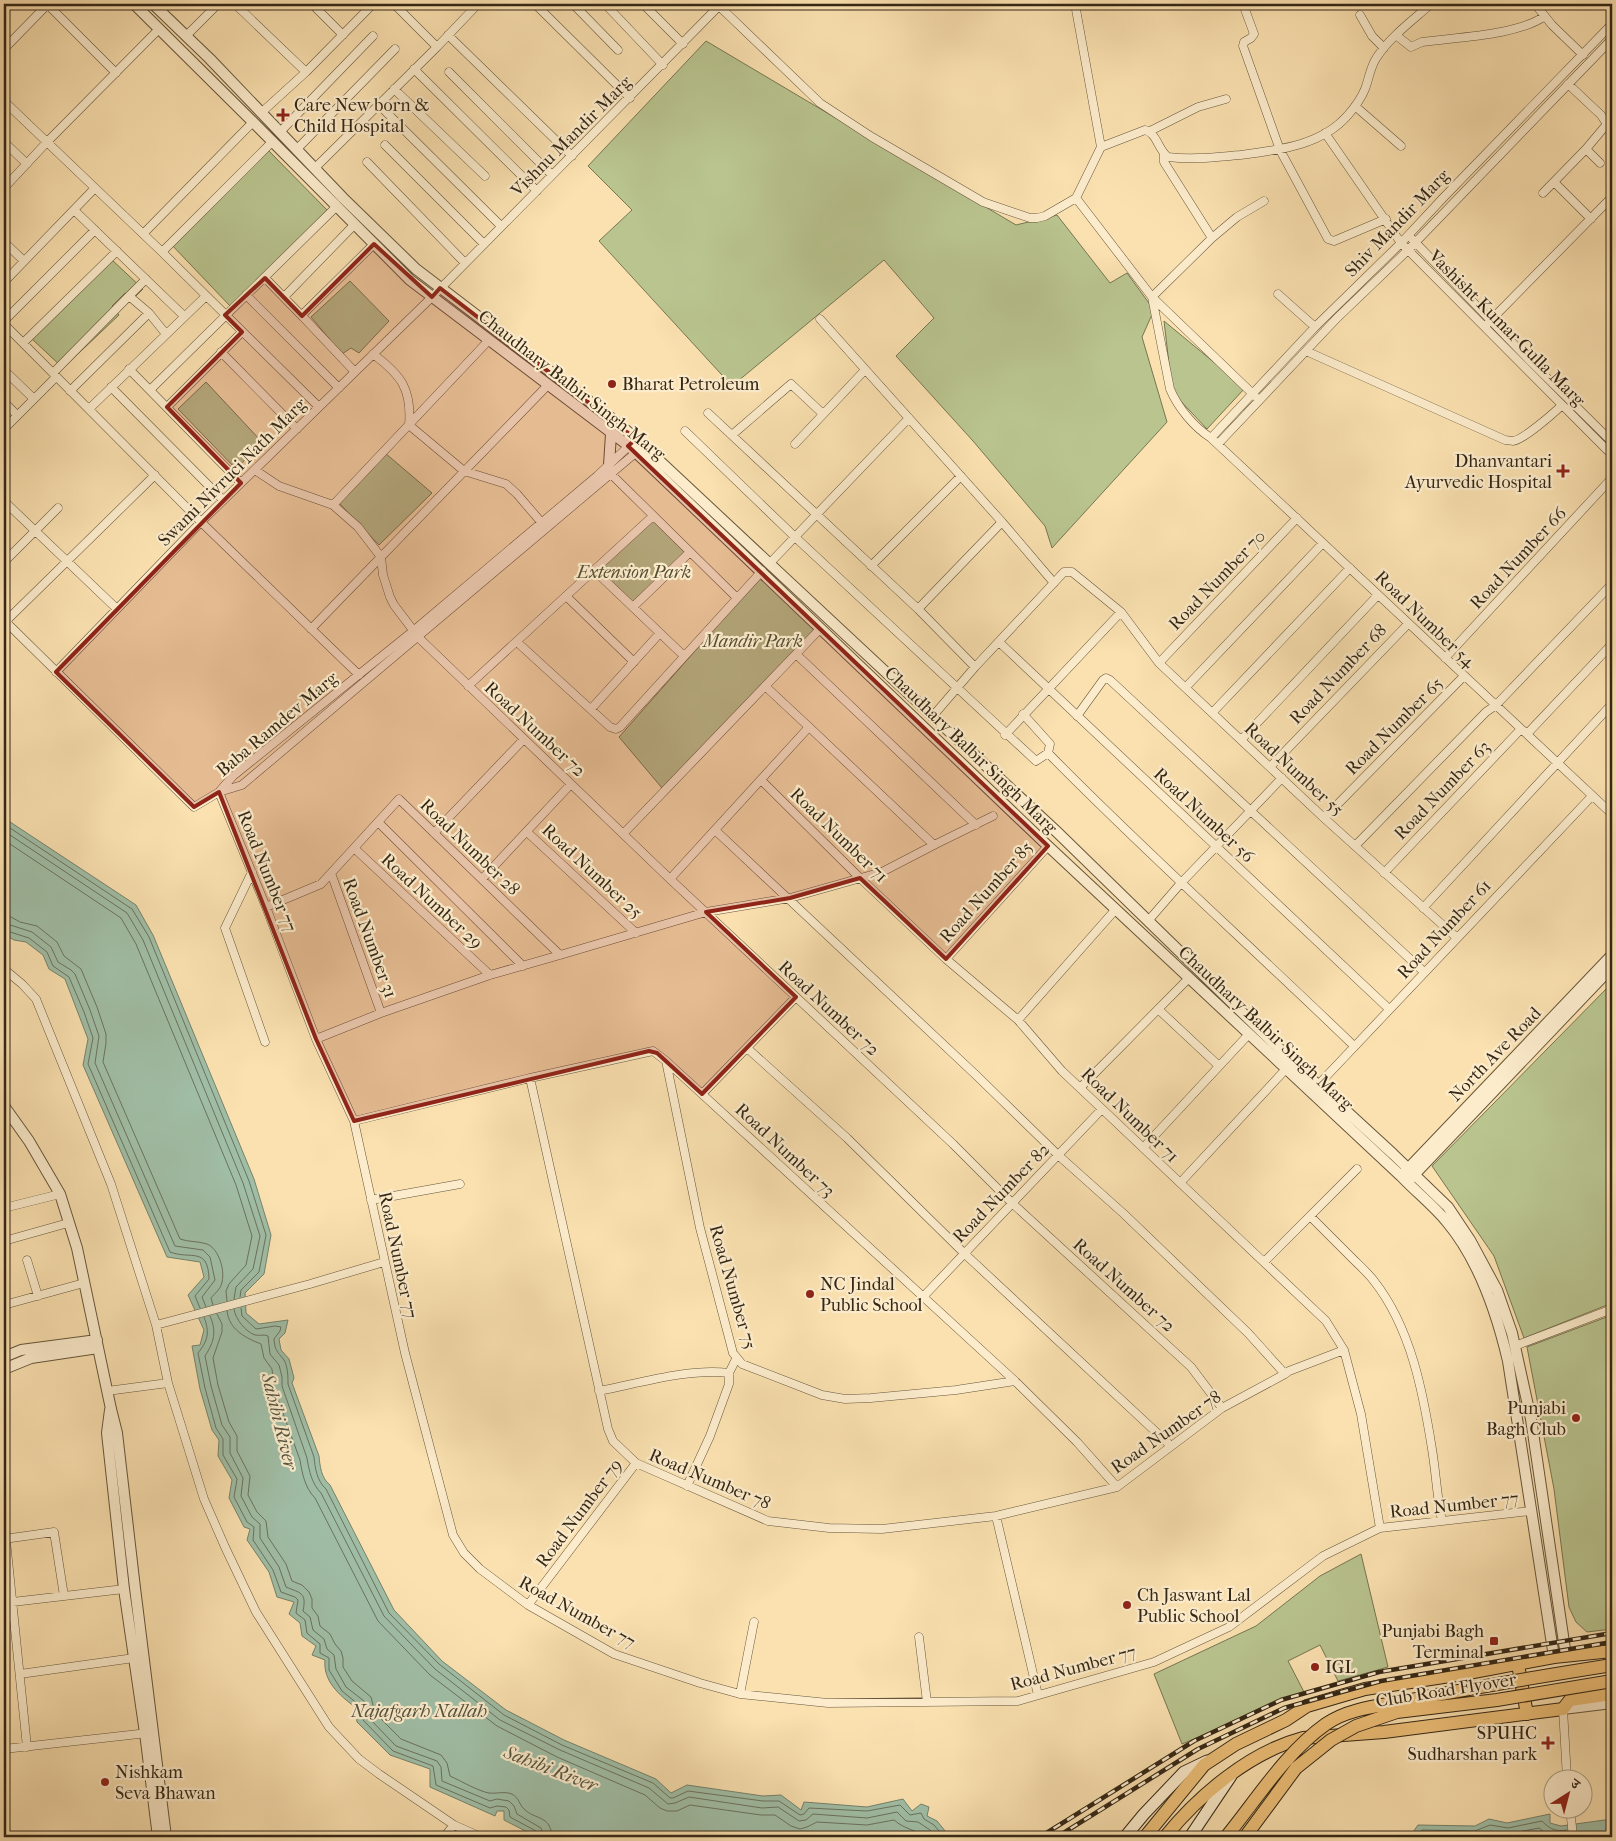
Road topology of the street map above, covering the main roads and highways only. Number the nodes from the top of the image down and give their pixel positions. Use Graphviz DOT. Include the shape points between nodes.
graph roads {
  1 [pos="1612,1651"];
  2 [pos="1518,1665"];
  3 [pos="1612,1665"];
  4 [pos="1612,1681"];
  5 [pos="1612,1694"];
  6 [pos="1527,1714"];
  7 [pos="1213,1758"];
  8 [pos="1232,1775"];
  9 [pos="1192,1834"];
  10 [pos="1125,1837"];
  11 [pos="1145,1837"];
  12 [pos="1165,1837"];
  13 [pos="1226,1837"];
  14 [pos="1245,1837"];
  1 -- 2 [label="main road"];
  2 -- 6 [label="main road"];
  2 -- 7 [label="main road" via="1365,1689 1307,1706"];
  3 -- 13 [label="main road, Club Road Flyover, bridge" via="1348,1712 1327,1724 1298,1748"];
  4 -- 14 [label="main road, Club Road Flyover, bridge" via="1397,1712 1356,1726 1331,1740 1296,1768"];
  5 -- 6 [label="main road" via="1570,1700 1563,1709"];
  6 -- 8 [label="main road" via="1384,1732 1303,1738 1276,1748"];
  7 -- 10 [label="main road" via="1184,1772"];
  7 -- 11 [label="main road"];
  8 -- 9 [label="main road"];
  8 -- 12 [label="main road" via="1182,1817"];
}
